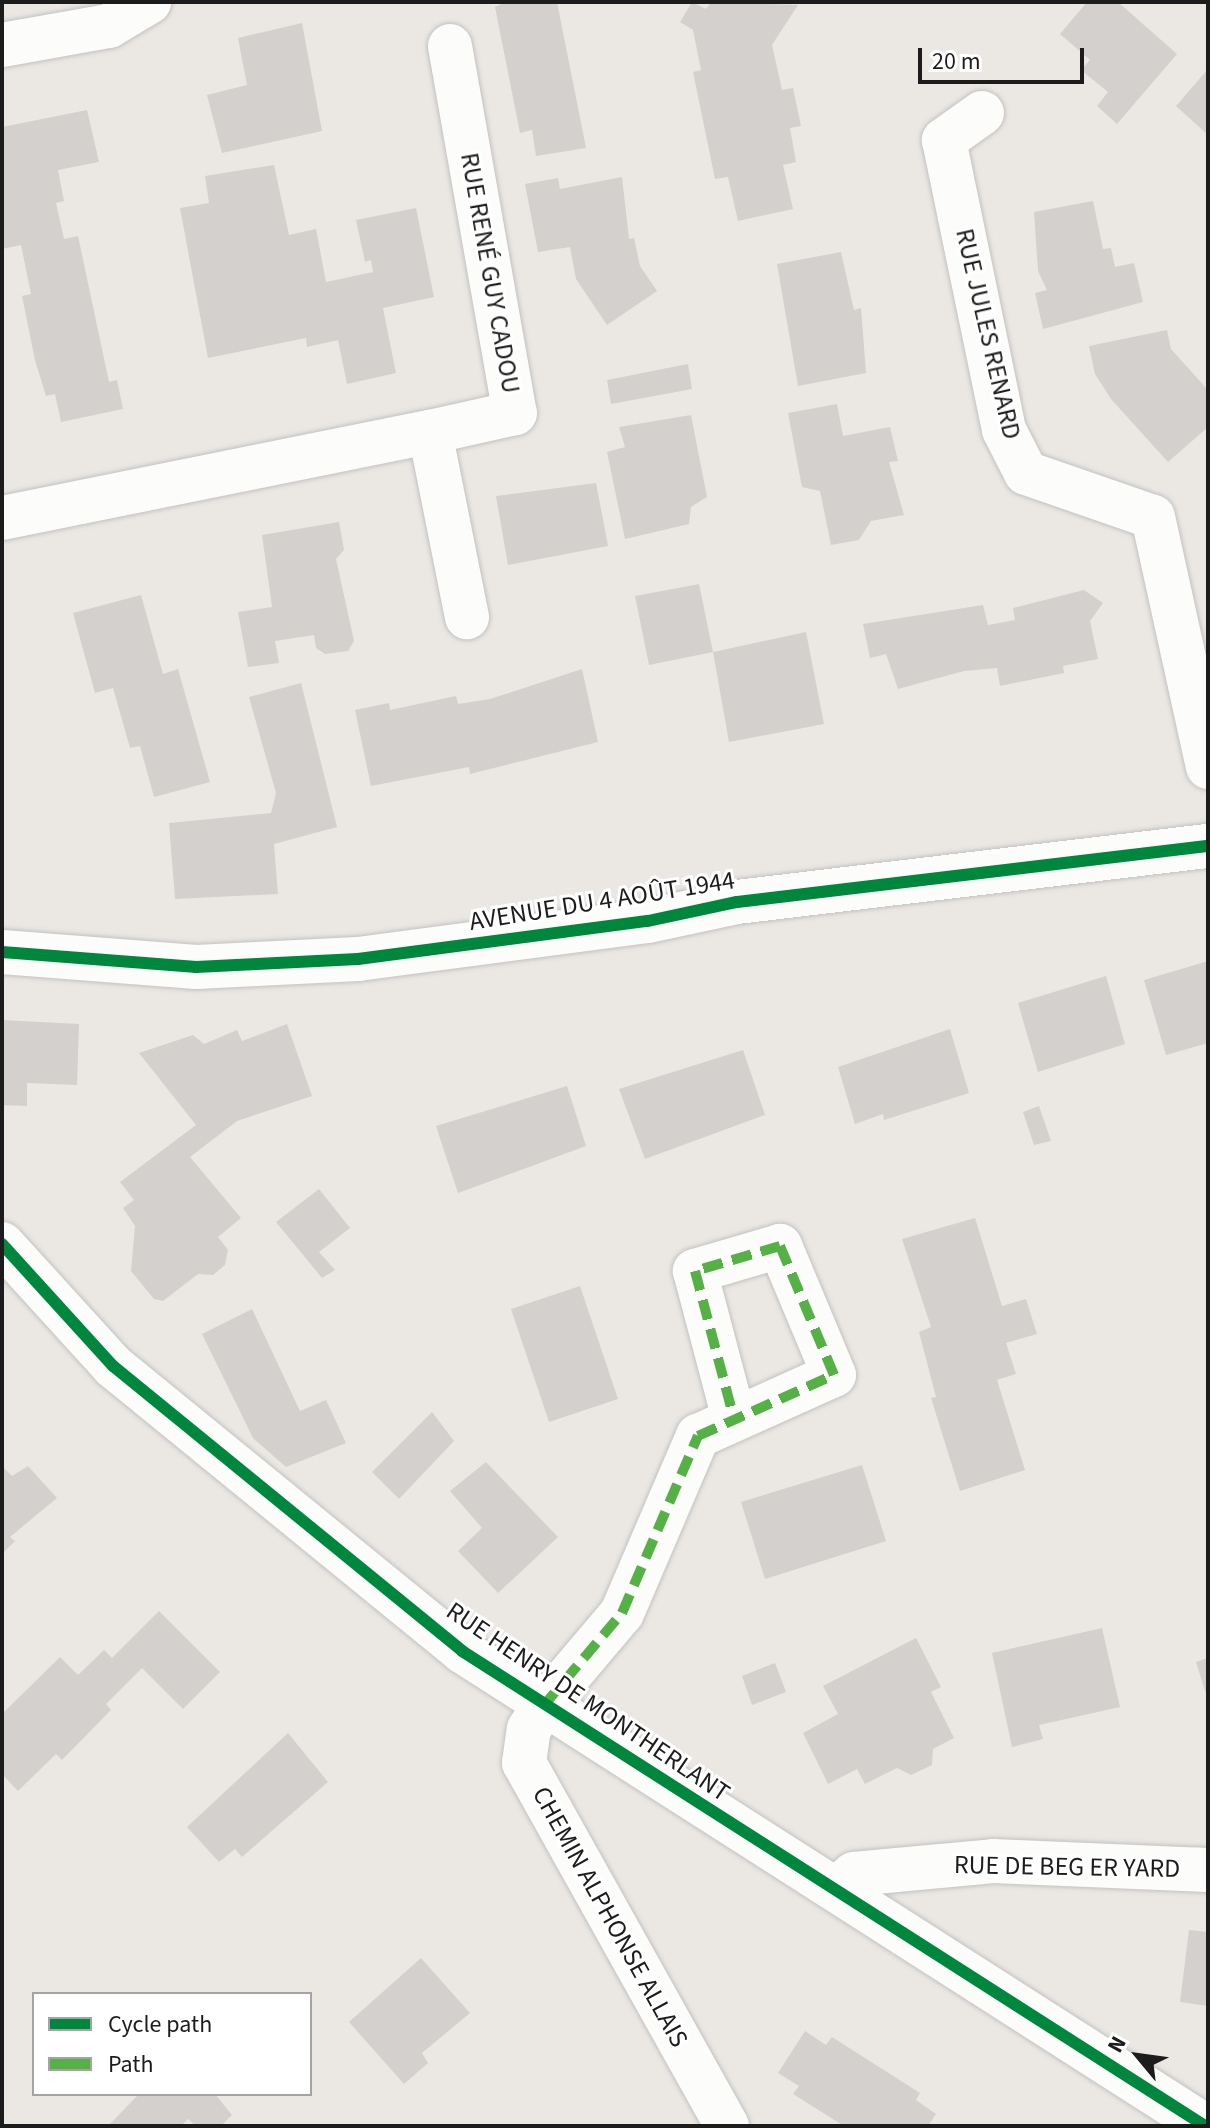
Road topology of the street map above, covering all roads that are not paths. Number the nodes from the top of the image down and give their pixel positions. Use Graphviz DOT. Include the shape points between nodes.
graph roads {
  1 [pos="149,2"];
  2 [pos="2,45"];
  3 [pos="450,46"];
  4 [pos="982,113"];
  5 [pos="430,432"];
  6 [pos="2,518"];
  7 [pos="467,617"];
  8 [pos="1208,767"];
  9 [pos="1208,846"];
  10 [pos="2,952"];
  11 [pos="2,1244"];
  12 [pos="734,1419"];
  13 [pos="545,1704"];
  14 [pos="1208,1870"];
  15 [pos="836,1889"];
  16 [pos="727,2126"];
  17 [pos="1205,2126"];
  1 -- 2 [label="street" via="109,26"];
  3 -- 5 [label="street, RUE RENÉ GUY CADOU" via="515,413"];
  4 -- 8 [label="street, RUE JULES RENARD" via="944,140 1004,430 1026,473 1153,517"];
  5 -- 6 [label="street, RUE RENÉ GUY CADOU"];
  5 -- 7 [label="street"];
  9 -- 10 [label="street, AVENUE DU 4 AOÛT 1944" via="737,902 648,921 358,959 196,967"];
  11 -- 13 [label="street, RUE HENRY DE MONTHERLANT" via="113,1366 462,1651"];
  12 -- 13 [label="street, CHEMIN ALPHONSE ALLAIS" via="698,1436 622,1613"];
  13 -- 15 [label="street, RUE HENRY DE MONTHERLANT"];
  13 -- 16 [label="street, CHEMIN ALPHONSE ALLAIS" via="529,1729 524,1763"];
  14 -- 15 [label="street, RUE DE BEG ER YARD" via="993,1861 854,1874"];
  15 -- 17 [label="street, RUE HENRY DE MONTHERLANT"];
}
